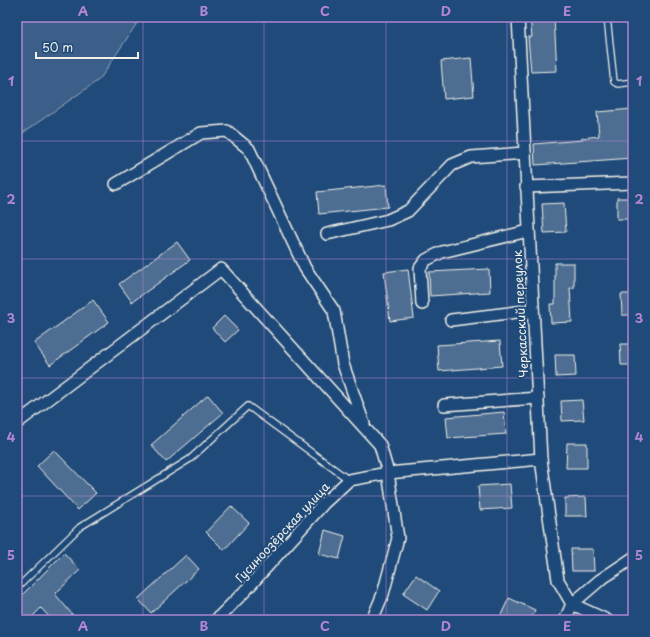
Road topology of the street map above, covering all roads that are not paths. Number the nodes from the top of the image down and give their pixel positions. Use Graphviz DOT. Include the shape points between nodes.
graph roads {
  1 [pos="518,17"];
  2 [pos="607,17"];
  3 [pos="633,82"];
  4 [pos="525,153"];
  5 [pos="633,183"];
  6 [pos="116,184"];
  7 [pos="526,187"];
  8 [pos="528,231"];
  9 [pos="327,234"];
  10 [pos="422,304"];
  11 [pos="533,310"];
  12 [pos="451,320"];
  13 [pos="538,398"];
  14 [pos="444,405"];
  15 [pos="17,423"];
  16 [pos="365,429"];
  17 [pos="541,459"];
  18 [pos="388,473"];
  19 [pos="349,480"];
  20 [pos="633,558"];
  21 [pos="17,588"];
  22 [pos="572,604"];
  23 [pos="216,620"];
  24 [pos="372,620"];
  25 [pos="565,620"];
  26 [pos="607,620"];
  1 -- 4 [label="street, Черкасский переулок"];
  2 -- 3 [label="lane" via="612,78 618,84"];
  4 -- 7 [label="street, Черкасский переулок"];
  4 -- 9 [label="street" via="472,157 452,165 408,211 388,220"];
  5 -- 7 [label="street"];
  6 -- 16 [label="street" via="201,133 227,131 249,149 305,268 334,312 343,364"];
  7 -- 8 [label="street, Черкасский переулок"];
  8 -- 10 [label="street" via="442,252 426,260 420,268"];
  8 -- 11 [label="street, Черкасский переулок"];
  11 -- 12 [label="street"];
  11 -- 13 [label="street, Черкасский переулок"];
  13 -- 14 [label="street"];
  13 -- 17 [label="street, Черкасский переулок"];
  15 -- 16 [label="street" via="221,269"];
  16 -- 18 [label="street" via="380,445"];
  17 -- 18 [label="street"];
  17 -- 22 [label="street, Черкасский переулок" via="558,580"];
  18 -- 19 [label="street"];
  18 -- 24 [label="street" via="398,538 383,594"];
  19 -- 21 [label="lane" via="248,406 190,459 80,527"];
  19 -- 23 [label="street, Гусиноозёрская улица" via="324,503"];
  20 -- 22 [label="street" via="600,580"];
  22 -- 25 [label="street"];
  22 -- 26 [label="street"];
}
